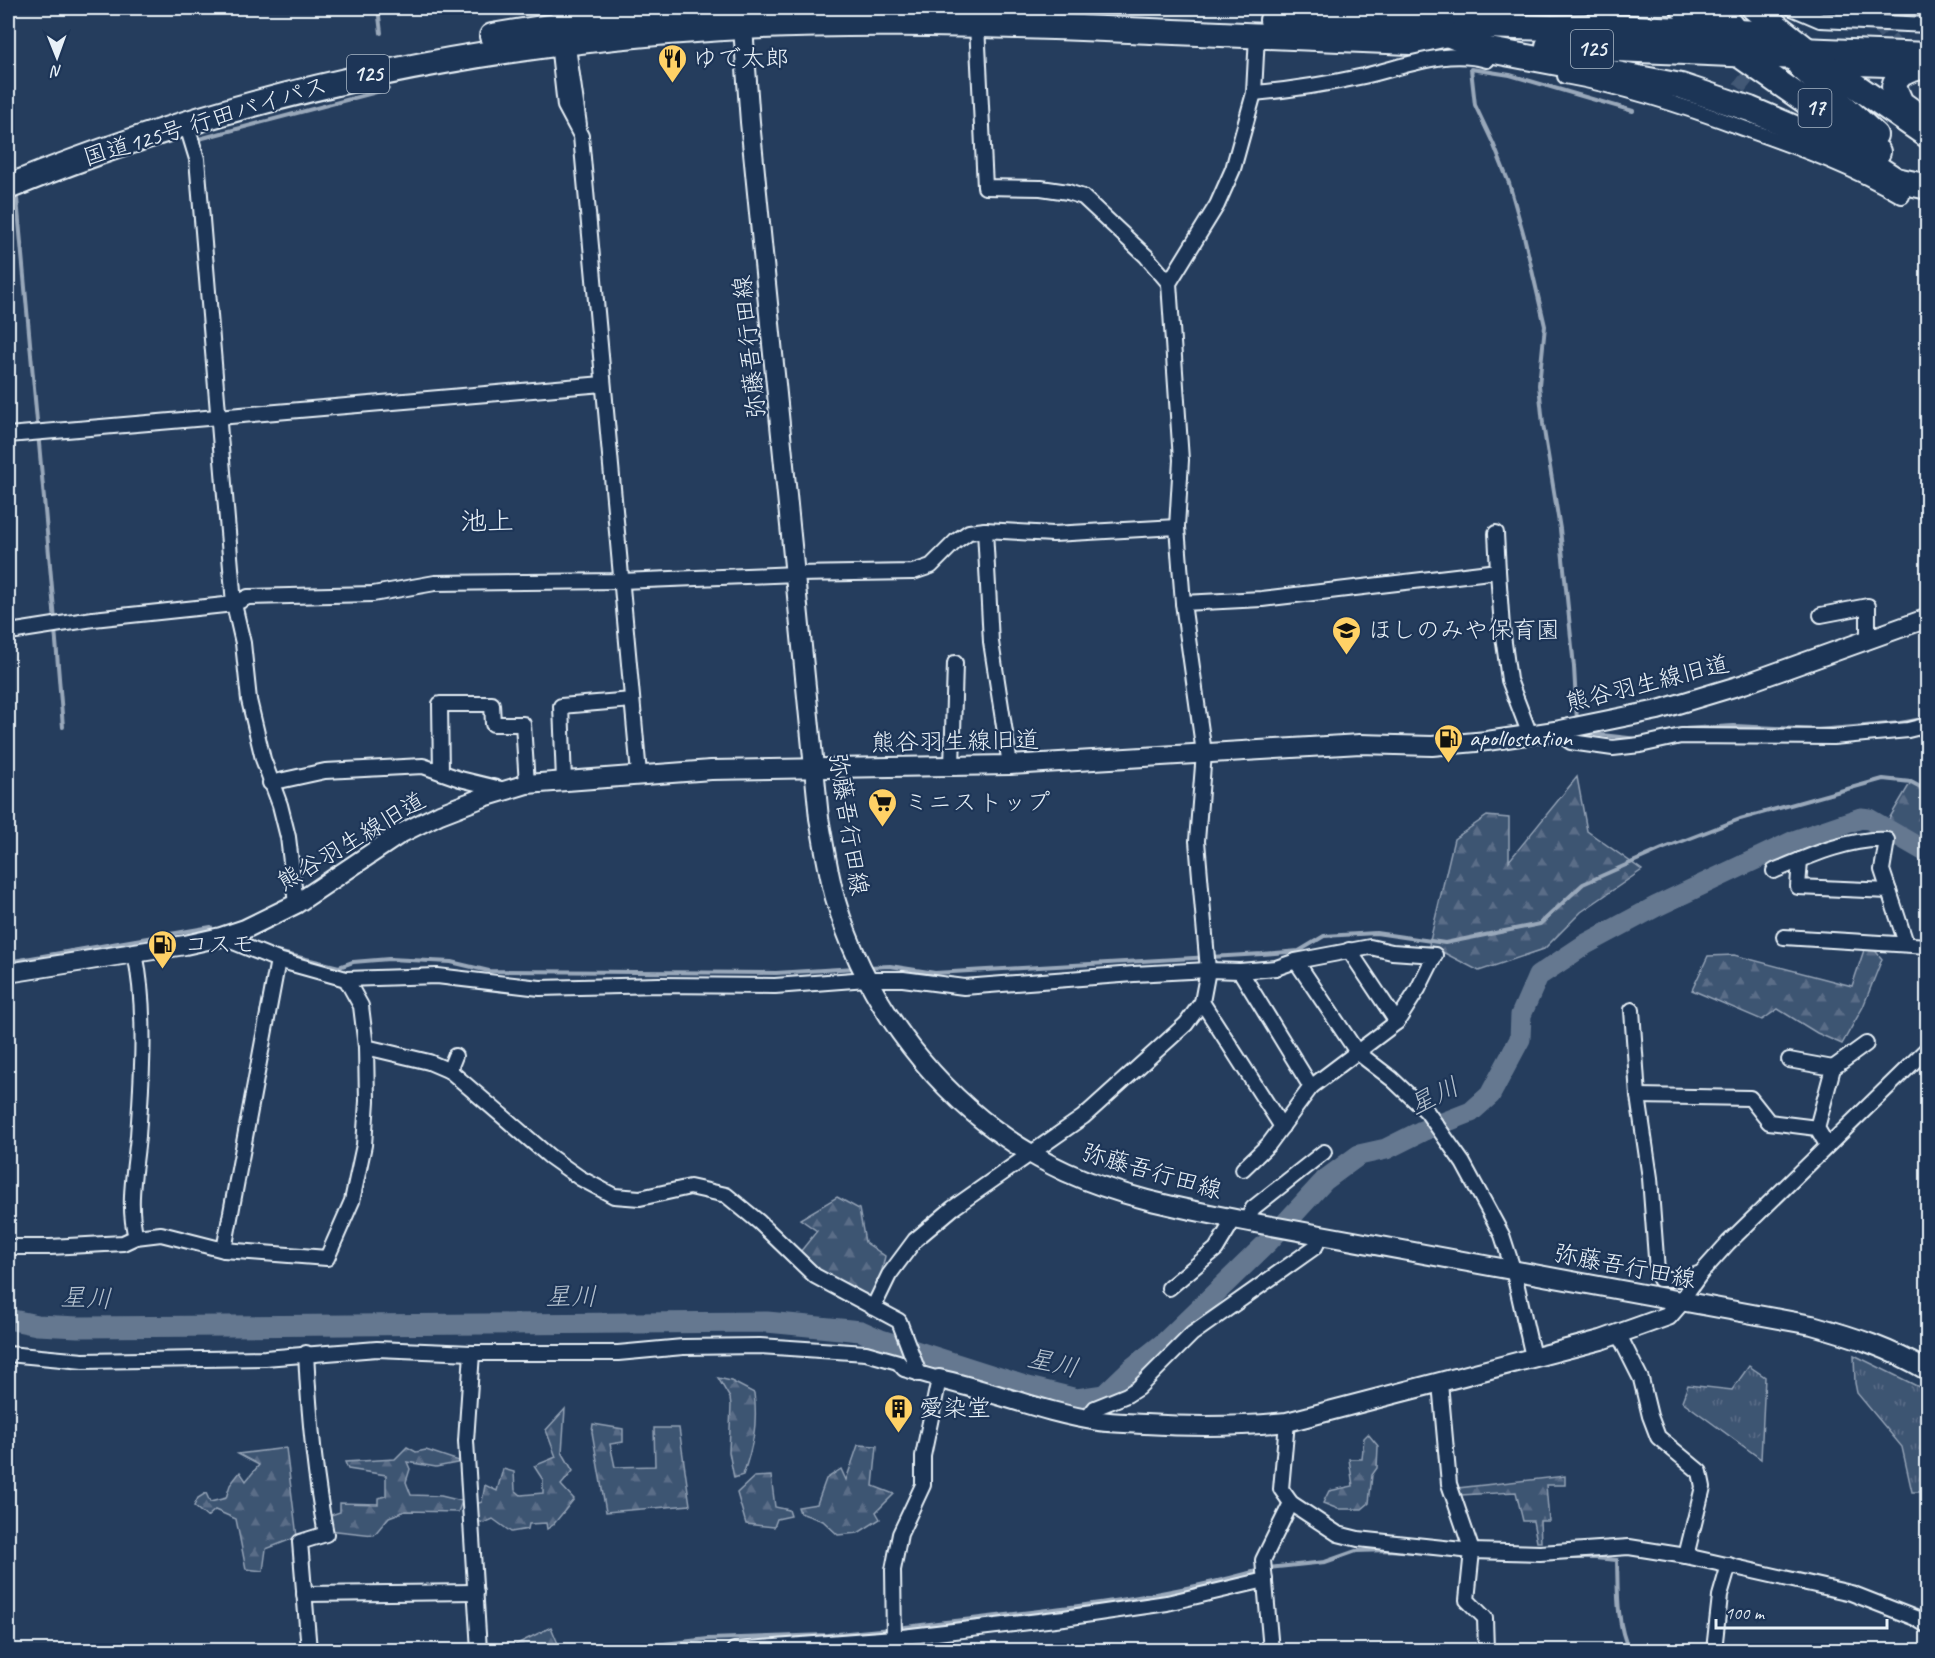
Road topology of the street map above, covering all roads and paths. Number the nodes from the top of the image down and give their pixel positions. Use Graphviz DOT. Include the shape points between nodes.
graph roads {
  1 [pos="788,8"];
  2 [pos="922,8"];
  3 [pos="1592,8"];
  4 [pos="1683,8"];
  5 [pos="1754,8"];
  6 [pos="1792,8"];
  7 [pos="1809,8"];
  8 [pos="743,18"];
  9 [pos="1928,18"];
  10 [pos="1714,19"];
  11 [pos="1417,23"];
  12 [pos="564,25"];
  13 [pos="977,25"];
  14 [pos="1928,25"];
  15 [pos="1552,28"];
  16 [pos="1447,34"];
  17 [pos="1257,35"];
  18 [pos="1737,42"];
  19 [pos="1928,42"];
  20 [pos="1801,43"];
  21 [pos="1924,62"];
  22 [pos="1826,65"];
  23 [pos="1254,93"];
  24 [pos="1928,122"];
  25 [pos="186,123"];
  26 [pos="1928,136"];
  27 [pos="1893,162"];
  28 [pos="8,169"];
  29 [pos="1928,186"];
  30 [pos="8,187"];
  31 [pos="1902,196"];
  32 [pos="1169,283"];
  33 [pos="603,384"];
  34 [pos="220,417"];
  35 [pos="8,435"];
  36 [pos="1177,527"];
  37 [pos="984,530"];
  38 [pos="1496,533"];
  39 [pos="1498,571"];
  40 [pos="796,574"];
  41 [pos="621,581"];
  42 [pos="1183,603"];
  43 [pos="234,604"];
  44 [pos="1821,615"];
  45 [pos="1928,618"];
  46 [pos="8,630"];
  47 [pos="1868,640"];
  48 [pos="955,663"];
  49 [pos="632,700"];
  50 [pos="1928,725"];
  51 [pos="1570,728"];
  52 [pos="1530,735"];
  53 [pos="1204,753"];
  54 [pos="1010,765"];
  55 [pos="814,767"];
  56 [pos="952,767"];
  57 [pos="441,772"];
  58 [pos="639,774"];
  59 [pos="564,780"];
  60 [pos="270,783"];
  61 [pos="527,784"];
  62 [pos="505,790"];
  63 [pos="1800,860"];
  64 [pos="1774,871"];
  65 [pos="1889,891"];
  66 [pos="296,904"];
  67 [pos="221,937"];
  68 [pos="1784,937"];
  69 [pos="1905,943"];
  70 [pos="1928,946"];
  71 [pos="1349,950"];
  72 [pos="135,953"];
  73 [pos="278,960"];
  74 [pos="1296,961"];
  75 [pos="1208,970"];
  76 [pos="1240,971"];
  77 [pos="8,973"];
  78 [pos="346,979"];
  79 [pos="867,979"];
  80 [pos="1202,1002"];
  81 [pos="1632,1010"];
  82 [pos="1397,1022"];
  83 [pos="1866,1044"];
  84 [pos="366,1047"];
  85 [pos="1928,1048"];
  86 [pos="1357,1052"];
  87 [pos="455,1056"];
  88 [pos="1789,1059"];
  89 [pos="1833,1068"];
  90 [pos="449,1071"];
  91 [pos="1311,1087"];
  92 [pos="1638,1096"];
  93 [pos="1282,1127"];
  94 [pos="1817,1128"];
  95 [pos="1827,1145"];
  96 [pos="1324,1152"];
  97 [pos="1031,1153"];
  98 [pos="1243,1169"];
  99 [pos="1245,1221"];
  100 [pos="1317,1235"];
  101 [pos="136,1237"];
  102 [pos="8,1247"];
  103 [pos="224,1250"];
  104 [pos="1513,1269"];
  105 [pos="1701,1273"];
  106 [pos="1169,1288"];
  107 [pos="1681,1301"];
  108 [pos="873,1308"];
  109 [pos="1619,1335"];
  110 [pos="306,1353"];
  111 [pos="472,1353"];
  112 [pos="8,1354"];
  113 [pos="1533,1358"];
  114 [pos="1928,1371"];
  115 [pos="919,1373"];
  116 [pos="939,1379"];
  117 [pos="1440,1383"];
  118 [pos="1088,1418"];
  119 [pos="1287,1422"];
  120 [pos="1291,1503"];
  121 [pos="1472,1551"];
  122 [pos="1686,1556"];
  123 [pos="1730,1565"];
  124 [pos="1265,1580"];
  125 [pos="476,1592"];
  126 [pos="304,1594"];
  127 [pos="1928,1626"];
  128 [pos="894,1638"];
  129 [pos="309,1650"];
  130 [pos="479,1650"];
  131 [pos="734,1650"];
  132 [pos="1271,1650"];
  133 [pos="1486,1650"];
  134 [pos="1714,1650"];
  1 -- 8 [label="highway, 国道125号 行田バイパス / 125"];
  2 -- 11 [label="highway, 国道125号 行田バイパス / 125"];
  3 -- 15 [label="highway" via="1571,24"];
  4 -- 10 [label="highway"];
  5 -- 20 [label="highway"];
  6 -- 14 [label="street" via="1820,20"];
  7 -- 9 [label="street" via="1821,13"];
  8 -- 12 [label="highway, 国道125号 行田バイパス / 125" via="656,15"];
  8 -- 13 [label="highway, 国道125号 行田バイパス / 125"];
  8 -- 40 [label="street, 弥藤吾行田線"];
  10 -- 15 [label="highway, 国道125号 行田バイパス / 125"];
  10 -- 18 [label="highway, 国道125号 行田バイパス / 125"];
  11 -- 15 [label="highway, 国道125号 行田バイパス / 125"];
  11 -- 16 [label="highway, 国道125号 行田バイパス / 125"];
  12 -- 25 [label="highway, 国道125号 行田バイパス / 125" via="502,50 329,83"];
  12 -- 28 [label="highway, 国道125号 行田バイパス / 125" via="327,68 176,110"];
  12 -- 33 [label="street" via="565,106 581,136"];
  13 -- 17 [label="highway, 国道125号 行田バイパス / 125"];
  13 -- 32 [label="street" via="985,187 1041,188 1083,197"];
  16 -- 17 [label="highway, 国道125号 行田バイパス / 125" via="1410,42"];
  16 -- 18 [label="highway, 国道125号 行田バイパス / 125" via="1578,48"];
  16 -- 29 [label="highway" via="1484,49 1681,86 1750,109 1856,154 1896,180"];
  17 -- 23 [label="street"];
  18 -- 20 [label="highway, 国道125号 行田バイパス / 125"];
  18 -- 27 [label="highway, 17"];
  19 -- 20 [label="street" via="1892,38"];
  20 -- 21 [label="street"];
  20 -- 22 [label="highway, 国道125号 行田バイパス / 125"];
  20 -- 27 [label="highway" via="1800,66 1876,136"];
  21 -- 22 [label="street"];
  21 -- 24 [label="highway" via="1899,76 1894,87 1901,104"];
  22 -- 26 [label="highway, 17"];
  23 -- 31 [label="street" via="1303,89 1445,56 1475,56 1642,95 1711,116 1866,175"];
  23 -- 32 [label="street" via="1233,169 1217,205"];
  25 -- 30 [label="highway, 国道125号 行田バイパス / 125"];
  25 -- 34 [label="street" via="197,159"];
  27 -- 29 [label="highway, 17"];
  32 -- 36 [label="street" via="1180,460"];
  33 -- 34 [label="street"];
  33 -- 41 [label="street"];
  34 -- 35 [label="street"];
  34 -- 43 [label="street"];
  36 -- 37 [label="street" via="1053,534"];
  36 -- 42 [label="street"];
  37 -- 40 [label="street" via="969,532 931,566 913,572"];
  37 -- 54 [label="street" via="991,642"];
  38 -- 39 [label="street"];
  39 -- 42 [label="street" via="1262,599"];
  39 -- 52 [label="street" via="1509,680"];
  40 -- 41 [label="street"];
  40 -- 55 [label="street, 弥藤吾行田線"];
  41 -- 43 [label="street" via="435,583 373,594 248,597"];
  41 -- 49 [label="street"];
  42 -- 53 [label="street"];
  43 -- 46 [label="street"];
  43 -- 60 [label="street" via="249,700"];
  44 -- 47 [label="street" via="1868,606"];
  45 -- 47 [label="street, 熊谷羽生線旧道"];
  47 -- 51 [label="street, 熊谷羽生線旧道" via="1658,710"];
  48 -- 56 [label="street"];
  49 -- 58 [label="street"];
  49 -- 59 [label="street" via="561,706"];
  50 -- 51 [label="street" via="1833,737 1682,736 1613,748 1571,742"];
  51 -- 52 [label="street, 熊谷羽生線旧道"];
  52 -- 53 [label="street, 熊谷羽生線旧道" via="1432,746 1360,744"];
  53 -- 54 [label="street, 熊谷羽生線旧道"];
  53 -- 75 [label="street" via="1197,841"];
  54 -- 56 [label="street, 熊谷羽生線旧道"];
  55 -- 56 [label="street, 熊谷羽生線旧道"];
  55 -- 58 [label="street, 熊谷羽生線旧道"];
  55 -- 79 [label="street, 弥藤吾行田線" via="835,898"];
  57 -- 60 [label="street" via="423,766 325,771"];
  57 -- 61 [label="street" via="440,704 492,704 493,724 523,723"];
  57 -- 62 [label="street"];
  58 -- 59 [label="street, 熊谷羽生線旧道"];
  59 -- 61 [label="street, 熊谷羽生線旧道"];
  60 -- 66 [label="street" via="288,837"];
  61 -- 62 [label="street, 熊谷羽生線旧道"];
  62 -- 66 [label="street, 熊谷羽生線旧道" via="400,834"];
  63 -- 64 [label="street"];
  63 -- 65 [label="street" via="1798,887"];
  63 -- 65 [label="street" via="1873,839 1887,840 1882,870"];
  65 -- 69 [label="street"];
  66 -- 67 [label="street, 熊谷羽生線旧道"];
  67 -- 72 [label="street, 熊谷羽生線旧道"];
  67 -- 73 [label="street"];
  68 -- 69 [label="street"];
  69 -- 70 [label="street"];
  71 -- 74 [label="street"];
  71 -- 82 [label="street"];
  71 -- 82 [label="street" via="1370,947 1435,955"];
  72 -- 77 [label="street, 熊谷羽生線旧道"];
  72 -- 101 [label="street" via="140,977 141,1029 131,1204"];
  73 -- 78 [label="street"];
  73 -- 103 [label="street"];
  74 -- 76 [label="street" via="1276,968"];
  74 -- 86 [label="street"];
  75 -- 76 [label="street"];
  75 -- 79 [label="street" via="964,987"];
  75 -- 80 [label="street"];
  76 -- 91 [label="street"];
  78 -- 79 [label="street" via="437,976 540,988 775,986"];
  78 -- 84 [label="street" via="361,1006"];
  79 -- 97 [label="street, 弥藤吾行田線" via="906,1041 939,1079 969,1109"];
  80 -- 93 [label="street"];
  80 -- 97 [label="street" via="1186,1024 1131,1075 1083,1117"];
  81 -- 92 [label="street"];
  82 -- 86 [label="street"];
  83 -- 89 [label="street"];
  84 -- 90 [label="street" via="429,1062"];
  84 -- 103 [label="street" via="364,1145 352,1201 327,1258"];
  85 -- 95 [label="street"];
  86 -- 91 [label="street"];
  86 -- 104 [label="street" via="1427,1112 1463,1163 1502,1235"];
  87 -- 90 [label="street"];
  88 -- 89 [label="street"];
  89 -- 94 [label="street"];
  90 -- 108 [label="street" via="580,1178 614,1196 640,1198 690,1187 726,1195 815,1276"];
  91 -- 93 [label="street"];
  92 -- 94 [label="street" via="1750,1098 1769,1122"];
  92 -- 105 [label="street" via="1650,1178 1657,1271 1660,1279 1683,1279"];
  93 -- 98 [label="street"];
  94 -- 95 [label="street"];
  95 -- 105 [label="street"];
  96 -- 99 [label="street" via="1253,1208"];
  97 -- 99 [label="street, 弥藤吾行田線" via="1101,1185"];
  97 -- 108 [label="street" via="915,1240 889,1275"];
  99 -- 100 [label="street, 弥藤吾行田線"];
  99 -- 106 [label="street"];
  100 -- 104 [label="street, 弥藤吾行田線"];
  100 -- 118 [label="street" via="1315,1247 1192,1334 1138,1388 1095,1408"];
  101 -- 102 [label="street" via="123,1243"];
  101 -- 103 [label="street" via="161,1234"];
  104 -- 107 [label="street, 弥藤吾行田線"];
  104 -- 113 [label="street"];
  105 -- 107 [label="street"];
  107 -- 109 [label="street" via="1668,1316"];
  107 -- 114 [label="street, 弥藤吾行田線" via="1812,1325 1868,1341"];
  108 -- 115 [label="street" via="899,1321"];
  109 -- 113 [label="street"];
  109 -- 122 [label="street" via="1641,1379 1658,1437 1700,1472 1703,1487"];
  110 -- 111 [label="street" via="377,1349"];
  110 -- 112 [label="street" via="265,1358 83,1361"];
  110 -- 126 [label="street" via="326,1534 300,1542"];
  111 -- 115 [label="street" via="771,1347 866,1353"];
  111 -- 125 [label="street" via="466,1441"];
  113 -- 117 [label="street"];
  115 -- 116 [label="street"];
  116 -- 118 [label="street"];
  116 -- 128 [label="street" via="923,1456 923,1485 900,1534 893,1570"];
  117 -- 119 [label="street"];
  117 -- 121 [label="street" via="1449,1484"];
  118 -- 119 [label="street" via="1184,1427"];
  119 -- 120 [label="street" via="1281,1489"];
  120 -- 121 [label="street" via="1338,1534"];
  120 -- 124 [label="street" via="1263,1560"];
  121 -- 122 [label="street" via="1540,1553 1629,1547"];
  121 -- 133 [label="street" via="1467,1600 1485,1618"];
  122 -- 123 [label="street"];
  123 -- 127 [label="street" via="1851,1593"];
  123 -- 134 [label="street" via="1720,1596"];
  124 -- 128 [label="street" via="1167,1603"];
  124 -- 132 [label="street"];
  125 -- 126 [label="street"];
  125 -- 130 [label="street"];
  126 -- 129 [label="street"];
  128 -- 131 [label="street"];
}
